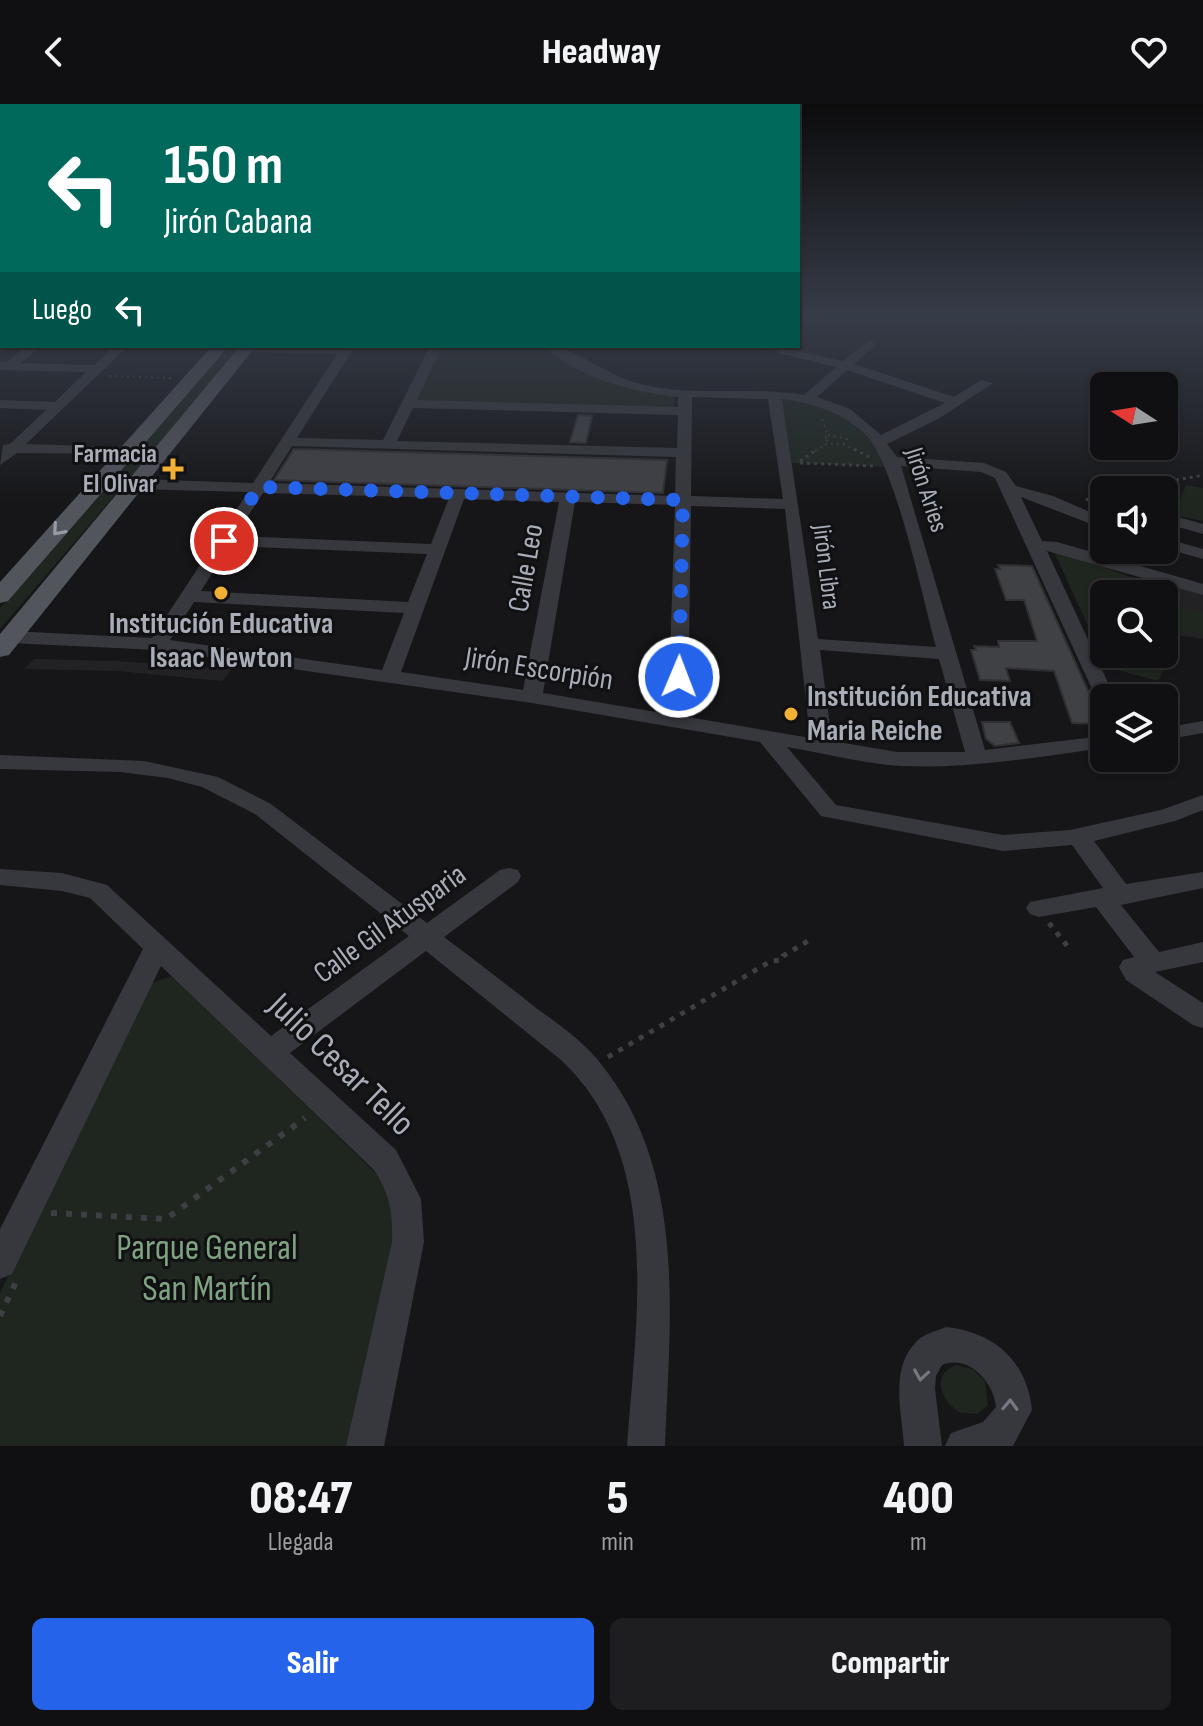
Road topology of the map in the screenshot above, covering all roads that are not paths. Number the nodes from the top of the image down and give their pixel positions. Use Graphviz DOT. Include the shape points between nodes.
graph roads {
  1 [pos="87,379"];
  2 [pos="191,379"];
  3 [pos="221,379"];
  4 [pos="328,379"];
  5 [pos="420,379"];
  6 [pos="612,379"];
  7 [pos="832,379"];
  8 [pos="885,379"];
  9 [pos="986,383"];
  10 [pos="774,394"];
  11 [pos="808,398"];
  12 [pos="956,402"];
  13 [pos="685,403"];
  14 [pos="0,404"];
  15 [pos="408,404"];
  16 [pos="58,406"];
  17 [pos="163,412"];
  18 [pos="193,412"];
  19 [pos="881,441"];
  20 [pos="288,442"];
  21 [pos="388,445"];
  22 [pos="7,448"];
  23 [pos="127,451"];
  24 [pos="684,453"];
  25 [pos="0,461"];
  26 [pos="892,461"];
  27 [pos="133,484"];
  28 [pos="259,487"];
  29 [pos="1010,489"];
  30 [pos="458,494"];
  31 [pos="568,497"];
  32 [pos="683,500"];
  33 [pos="792,504"];
  34 [pos="1090,518"];
  35 [pos="1178,522"];
  36 [pos="1203,529"];
  37 [pos="224,541"];
  38 [pos="1036,546"];
  39 [pos="1178,547"];
  40 [pos="437,549"];
  41 [pos="1203,554"];
  42 [pos="1203,590"];
  43 [pos="0,596"];
  44 [pos="189,596"];
  45 [pos="416,608"];
  46 [pos="5,644"];
  47 [pos="158,644"];
  48 [pos="809,644"];
  49 [pos="948,654"];
  50 [pos="389,677"];
  51 [pos="1099,684"];
  52 [pos="532,697"];
  53 [pos="678,722"];
  54 [pos="1203,727"];
  55 [pos="1178,731"];
  56 [pos="768,738"];
  57 [pos="1090,744"];
  58 [pos="822,747"];
  59 [pos="977,758"];
  60 [pos="0,762"];
  61 [pos="1203,802"];
  62 [pos="1078,836"];
  63 [pos="509,876"];
  64 [pos="1,879"];
  65 [pos="1203,880"];
  66 [pos="1112,897"];
  67 [pos="1039,908"];
  68 [pos="425,939"];
  69 [pos="158,945"];
  70 [pos="1203,952"];
  71 [pos="1142,965"];
  72 [pos="1202,1017"];
  73 [pos="270,1052"];
  74 [pos="0,1263"];
  75 [pos="365,1446"];
  76 [pos="646,1446"];
  77 [pos="923,1446"];
  78 [pos="964,1446"];
  1 -- 16 [label="street"];
  2 -- 17 [label="main road"];
  3 -- 18 [label="main road"];
  4 -- 20 [label="street"];
  5 -- 15 [label="street"];
  6 -- 13 [label="street, Jirón Aries"];
  7 -- 11 [label="street"];
  8 -- 12 [label="street"];
  9 -- 12 [label="street"];
  10 -- 11 [label="street, Jirón Aries"];
  10 -- 13 [label="street, Jirón Aries"];
  10 -- 33 [label="street, Jirón Libra"];
  11 -- 19 [label="street, Jirón Aries" via="844,410"];
  12 -- 19 [label="street"];
  13 -- 15 [label="street"];
  13 -- 24 [label="street"];
  14 -- 16 [label="street"];
  15 -- 21 [label="street"];
  16 -- 22 [label="street"];
  17 -- 18 [label="main road"];
  17 -- 23 [label="main road"];
  18 -- 27 [label="main road"];
  19 -- 26 [label="street, Jirón Aries"];
  20 -- 21 [label="street"];
  20 -- 28 [label="street"];
  21 -- 24 [label="street"];
  22 -- 23 [label="street"];
  22 -- 25 [label="street"];
  23 -- 43 [label="main road, one-way"];
  24 -- 32 [label="street"];
  26 -- 29 [label="street" via="984,468 1001,475"];
  26 -- 49 [label="street, Jirón Aries"];
  27 -- 28 [label="street"];
  27 -- 46 [label="main road"];
  28 -- 30 [label="street"];
  28 -- 37 [label="street"];
  29 -- 34 [label="street"];
  29 -- 38 [label="street"];
  30 -- 31 [label="street"];
  30 -- 40 [label="street"];
  31 -- 32 [label="street"];
  31 -- 52 [label="street, Calle Leo"];
  32 -- 33 [label="street"];
  32 -- 53 [label="street"];
  33 -- 48 [label="street, Jirón Libra"];
  35 -- 36 [label="street"];
  37 -- 40 [label="street"];
  37 -- 44 [label="street"];
  38 -- 42 [label="street"];
  38 -- 51 [label="street"];
  39 -- 41 [label="street"];
  40 -- 45 [label="street"];
  44 -- 45 [label="street"];
  44 -- 47 [label="street"];
  45 -- 50 [label="street"];
  46 -- 47 [label="street, Jirón Escorpión"];
  47 -- 50 [label="street, Jirón Escorpión"];
  48 -- 49 [label="street"];
  48 -- 58 [label="street, Jirón Libra"];
  49 -- 59 [label="street, Jirón Aries"];
  50 -- 52 [label="street, Jirón Escorpión"];
  52 -- 53 [label="street, Jirón Escorpión"];
  53 -- 56 [label="street, Jirón Escorpión"];
  54 -- 55 [label="street"];
  56 -- 58 [label="street, Jirón Escorpión"];
  56 -- 62 [label="street" via="833,813 1003,843"];
  57 -- 59 [label="street, Jirón Escorpión"];
  58 -- 59 [label="street, Jirón Escorpión" via="931,761"];
  60 -- 68 [label="street" via="159,771 221,786 263,809"];
  61 -- 62 [label="street" via="1167,816"];
  62 -- 66 [label="street"];
  63 -- 68 [label="street, Calle Gil Atusparia"];
  64 -- 69 [label="street, Julio Cesar Tello" via="62,882 98,891"];
  65 -- 66 [label="street"];
  66 -- 67 [label="street"];
  66 -- 71 [label="street"];
  68 -- 73 [label="street, Calle Gil Atusparia"];
  68 -- 76 [label="street" via="552,1035 588,1069 631,1142 645,1190 652,1290"];
  69 -- 73 [label="street, Julio Cesar Tello"];
  69 -- 74 [label="street"];
  70 -- 71 [label="street"];
  71 -- 72 [label="street" via="1135,973"];
  73 -- 75 [label="street, Julio Cesar Tello" via="385,1160 402,1184 410,1210 408,1242"];
  78 -- 77 [label="street, one-way" via="1005,1429 1013,1401 996,1365 960,1345 932,1351 923,1361 918,1375"];
}
